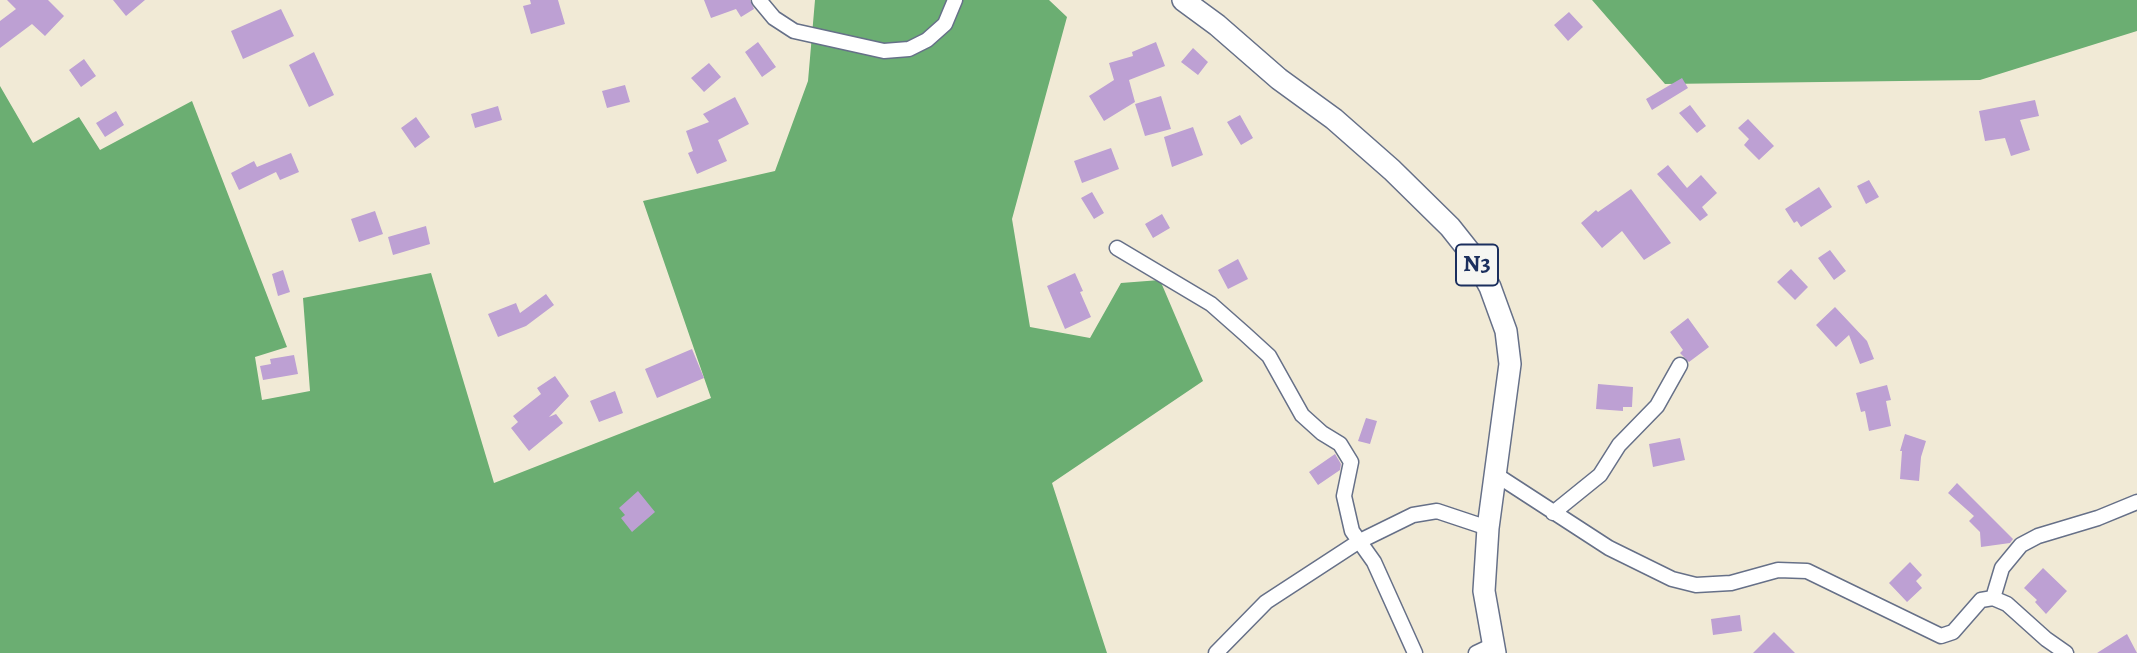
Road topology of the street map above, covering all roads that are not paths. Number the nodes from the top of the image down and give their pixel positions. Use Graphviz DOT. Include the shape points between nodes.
graph roads {
  1 [pos="759,0"];
  2 [pos="956,0"];
  3 [pos="1183,0"];
  4 [pos="1117,248"];
  5 [pos="1680,365"];
  6 [pos="1495,474"];
  7 [pos="2137,502"];
  8 [pos="1553,513"];
  9 [pos="1488,528"];
  10 [pos="1358,542"];
  11 [pos="1993,598"];
  12 [pos="1488,650"];
  13 [pos="1216,653"];
  14 [pos="1415,653"];
  15 [pos="2066,653"];
  1 -- 2 [label="street" via="774,18 794,31 884,51 909,49 927,40 945,24"];
  3 -- 6 [label="main road, N3" via="1392,170 1473,256 1501,313 1509,345 1508,392"];
  4 -- 10 [label="street" via="1211,304 1269,356 1302,415 1340,444 1351,462 1344,496"];
  5 -- 8 [label="street" via="1657,406 1619,445 1600,475"];
  6 -- 8 [label="street"];
  6 -- 9 [label="main road, N3"];
  7 -- 11 [label="street" via="2021,545 2002,568"];
  8 -- 11 [label="street" via="1672,579 1696,585 1731,583 1778,570 1807,571 1941,636 1953,632 1981,600"];
  9 -- 10 [label="street" via="1437,511 1413,516"];
  9 -- 12 [label="main road, N3" via="1484,591"];
  10 -- 13 [label="street" via="1266,602"];
  10 -- 14 [label="street" via="1374,562"];
  11 -- 15 [label="street" via="2007,604"];
}
